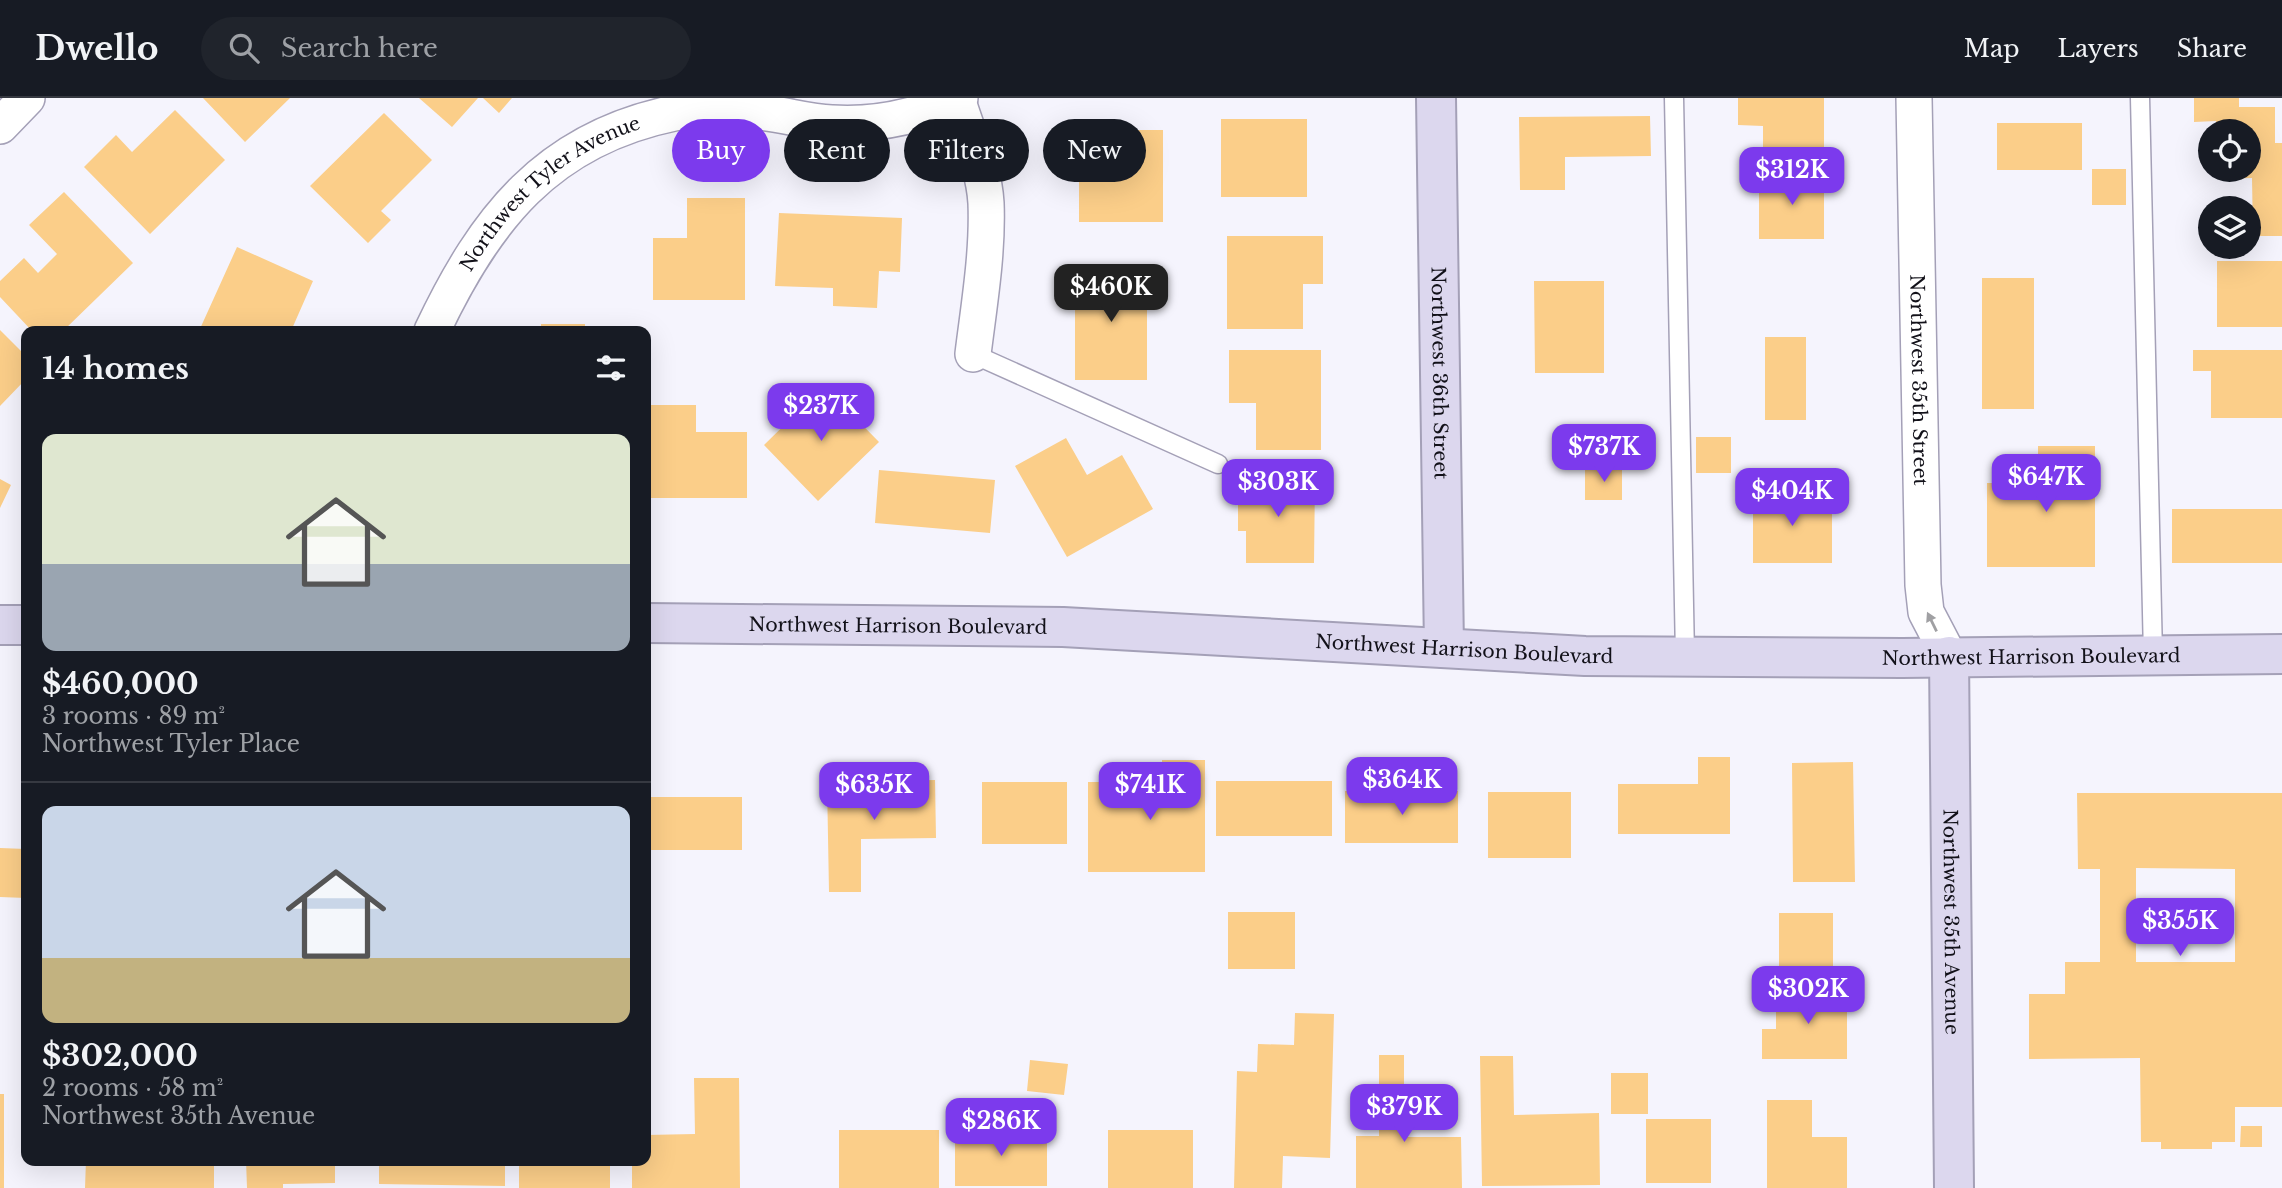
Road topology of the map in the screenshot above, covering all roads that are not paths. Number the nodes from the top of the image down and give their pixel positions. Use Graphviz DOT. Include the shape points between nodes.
graph roads {
  1 [pos="27,98"];
  2 [pos="958,98"];
  3 [pos="1436,98"];
  4 [pos="1674,98"];
  5 [pos="1914,98"];
  6 [pos="2140,98"];
  7 [pos="0,126"];
  8 [pos="435,326"];
  9 [pos="973,355"];
  10 [pos="1218,464"];
  11 [pos="651,623"];
  12 [pos="0,625"];
  13 [pos="21,625"];
  14 [pos="1444,648"];
  15 [pos="2153,654"];
  16 [pos="2282,654"];
  17 [pos="1685,656"];
  18 [pos="1949,656"];
  19 [pos="1954,1188"];
  1 -- 7 [label="street"];
  2 -- 8 [label="street, Northwest Tyler Avenue" via="903,119 867,124 714,110 675,113 618,128 583,145 510,203 475,251"];
  2 -- 9 [label="street" via="986,201"];
  3 -- 14 [label="main road, Northwest 36th Street"];
  4 -- 17 [label="lane"];
  18 -- 5 [label="street, Northwest 35th Street, one-way" via="1926,612 1923,585"];
  6 -- 15 [label="lane"];
  9 -- 10 [label="lane"];
  11 -- 14 [label="main road, Northwest Harrison Boulevard" via="1063,627"];
  12 -- 13 [label="main road"];
  14 -- 17 [label="main road, Northwest Harrison Boulevard"];
  15 -- 16 [label="main road, Northwest Harrison Boulevard"];
  15 -- 18 [label="main road, Northwest Harrison Boulevard"];
  17 -- 18 [label="main road, Northwest Harrison Boulevard"];
  18 -- 19 [label="main road, Northwest 35th Avenue"];
}
